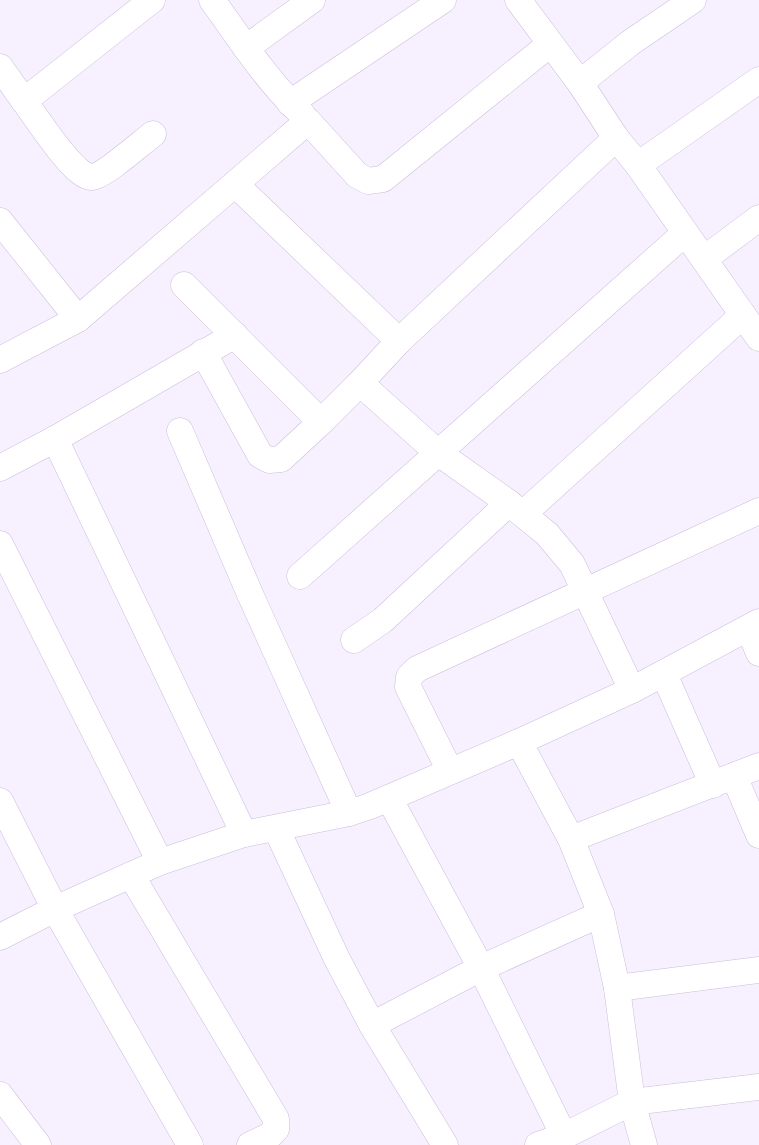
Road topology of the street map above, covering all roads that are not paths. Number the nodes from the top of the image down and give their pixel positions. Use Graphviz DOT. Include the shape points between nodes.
graph roads {
  1 [pos="152,0"];
  2 [pos="212,0"];
  3 [pos="312,0"];
  4 [pos="443,0"];
  5 [pos="518,0"];
  6 [pos="682,2"];
  7 [pos="550,44"];
  8 [pos="246,48"];
  9 [pos="0,67"];
  10 [pos="759,80"];
  11 [pos="580,84"];
  12 [pos="24,101"];
  13 [pos="290,103"];
  14 [pos="308,121"];
  15 [pos="153,134"];
  16 [pos="616,138"];
  17 [pos="638,165"];
  18 [pos="235,184"];
  19 [pos="759,218"];
  20 [pos="0,221"];
  21 [pos="685,233"];
  22 [pos="704,259"];
  23 [pos="184,285"];
  24 [pos="78,319"];
  25 [pos="754,329"];
  26 [pos="235,335"];
  27 [pos="399,341"];
  28 [pos="203,352"];
  29 [pos="0,360"];
  30 [pos="360,383"];
  31 [pos="321,422"];
  32 [pos="180,431"];
  33 [pos="54,439"];
  34 [pos="437,452"];
  35 [pos="0,468"];
  36 [pos="516,509"];
  37 [pos="759,511"];
  38 [pos="0,544"];
  39 [pos="300,576"];
  40 [pos="584,592"];
  41 [pos="754,625"];
  42 [pos="354,640"];
  43 [pos="759,653"];
  44 [pos="664,674"];
  45 [pos="632,690"];
  46 [pos="519,742"];
  47 [pos="759,766"];
  48 [pos="450,771"];
  49 [pos="723,781"];
  50 [pos="389,798"];
  51 [pos="0,801"];
  52 [pos="349,813"];
  53 [pos="276,828"];
  54 [pos="244,834"];
  55 [pos="759,835"];
  56 [pos="571,839"];
  57 [pos="160,862"];
  58 [pos="131,874"];
  59 [pos="55,909"];
  60 [pos="601,914"];
  61 [pos="0,937"];
  62 [pos="481,968"];
  63 [pos="759,970"];
  64 [pos="617,988"];
  65 [pos="372,1025"];
  66 [pos="759,1087"];
  67 [pos="0,1095"];
  68 [pos="632,1102"];
  69 [pos="564,1136"];
  70 [pos="38,1145"];
  71 [pos="190,1145"];
  72 [pos="250,1145"];
  73 [pos="445,1145"];
  74 [pos="539,1145"];
  75 [pos="644,1145"];
  1 -- 12 [label="street"];
  2 -- 8 [label="street"];
  3 -- 8 [label="street"];
  4 -- 13 [label="street"];
  5 -- 7 [label="street"];
  6 -- 11 [label="street"];
  7 -- 11 [label="street"];
  7 -- 14 [label="street" via="383,179 368,182 357,175"];
  8 -- 13 [label="street"];
  9 -- 12 [label="street"];
  10 -- 17 [label="street"];
  11 -- 16 [label="street"];
  12 -- 15 [label="street" via="73,166 86,177 104,172"];
  13 -- 14 [label="street"];
  14 -- 18 [label="street"];
  16 -- 17 [label="street"];
  16 -- 27 [label="street"];
  17 -- 21 [label="street"];
  18 -- 24 [label="street"];
  18 -- 27 [label="street"];
  19 -- 22 [label="street"];
  20 -- 24 [label="street"];
  21 -- 22 [label="street"];
  21 -- 34 [label="street"];
  22 -- 25 [label="street"];
  23 -- 26 [label="street"];
  24 -- 29 [label="street"];
  25 -- 36 [label="street"];
  26 -- 28 [label="street"];
  26 -- 31 [label="street"];
  27 -- 30 [label="street"];
  28 -- 31 [label="street" via="260,455 269,460 281,459"];
  28 -- 33 [label="street"];
  30 -- 31 [label="street"];
  30 -- 34 [label="street"];
  32 -- 52 [label="street"];
  33 -- 35 [label="street"];
  33 -- 54 [label="street"];
  34 -- 36 [label="street"];
  34 -- 39 [label="street"];
  36 -- 40 [label="street" via="547,534 572,564"];
  36 -- 42 [label="street"];
  37 -- 40 [label="street"];
  38 -- 57 [label="street"];
  40 -- 45 [label="street"];
  40 -- 48 [label="street" via="417,669 409,677 408,687"];
  41 -- 43 [label="street"];
  41 -- 44 [label="street"];
  44 -- 45 [label="street"];
  44 -- 49 [label="street"];
  45 -- 46 [label="street"];
  46 -- 48 [label="street"];
  46 -- 56 [label="street"];
  47 -- 49 [label="street"];
  48 -- 50 [label="street"];
  49 -- 55 [label="street"];
  49 -- 56 [label="street"];
  50 -- 52 [label="street"];
  50 -- 62 [label="street"];
  51 -- 59 [label="street"];
  52 -- 53 [label="street"];
  53 -- 54 [label="street"];
  53 -- 65 [label="street"];
  54 -- 57 [label="street"];
  56 -- 60 [label="street"];
  57 -- 58 [label="street"];
  58 -- 59 [label="street"];
  58 -- 72 [label="street" via="276,1119 276,1129 269,1136"];
  59 -- 61 [label="street"];
  59 -- 71 [label="street"];
  60 -- 62 [label="street"];
  60 -- 64 [label="street"];
  62 -- 65 [label="street"];
  62 -- 69 [label="street"];
  63 -- 64 [label="street"];
  64 -- 68 [label="street"];
  65 -- 73 [label="street"];
  66 -- 68 [label="street"];
  67 -- 70 [label="street"];
  68 -- 69 [label="street"];
  68 -- 75 [label="street"];
  69 -- 74 [label="street"];
}
